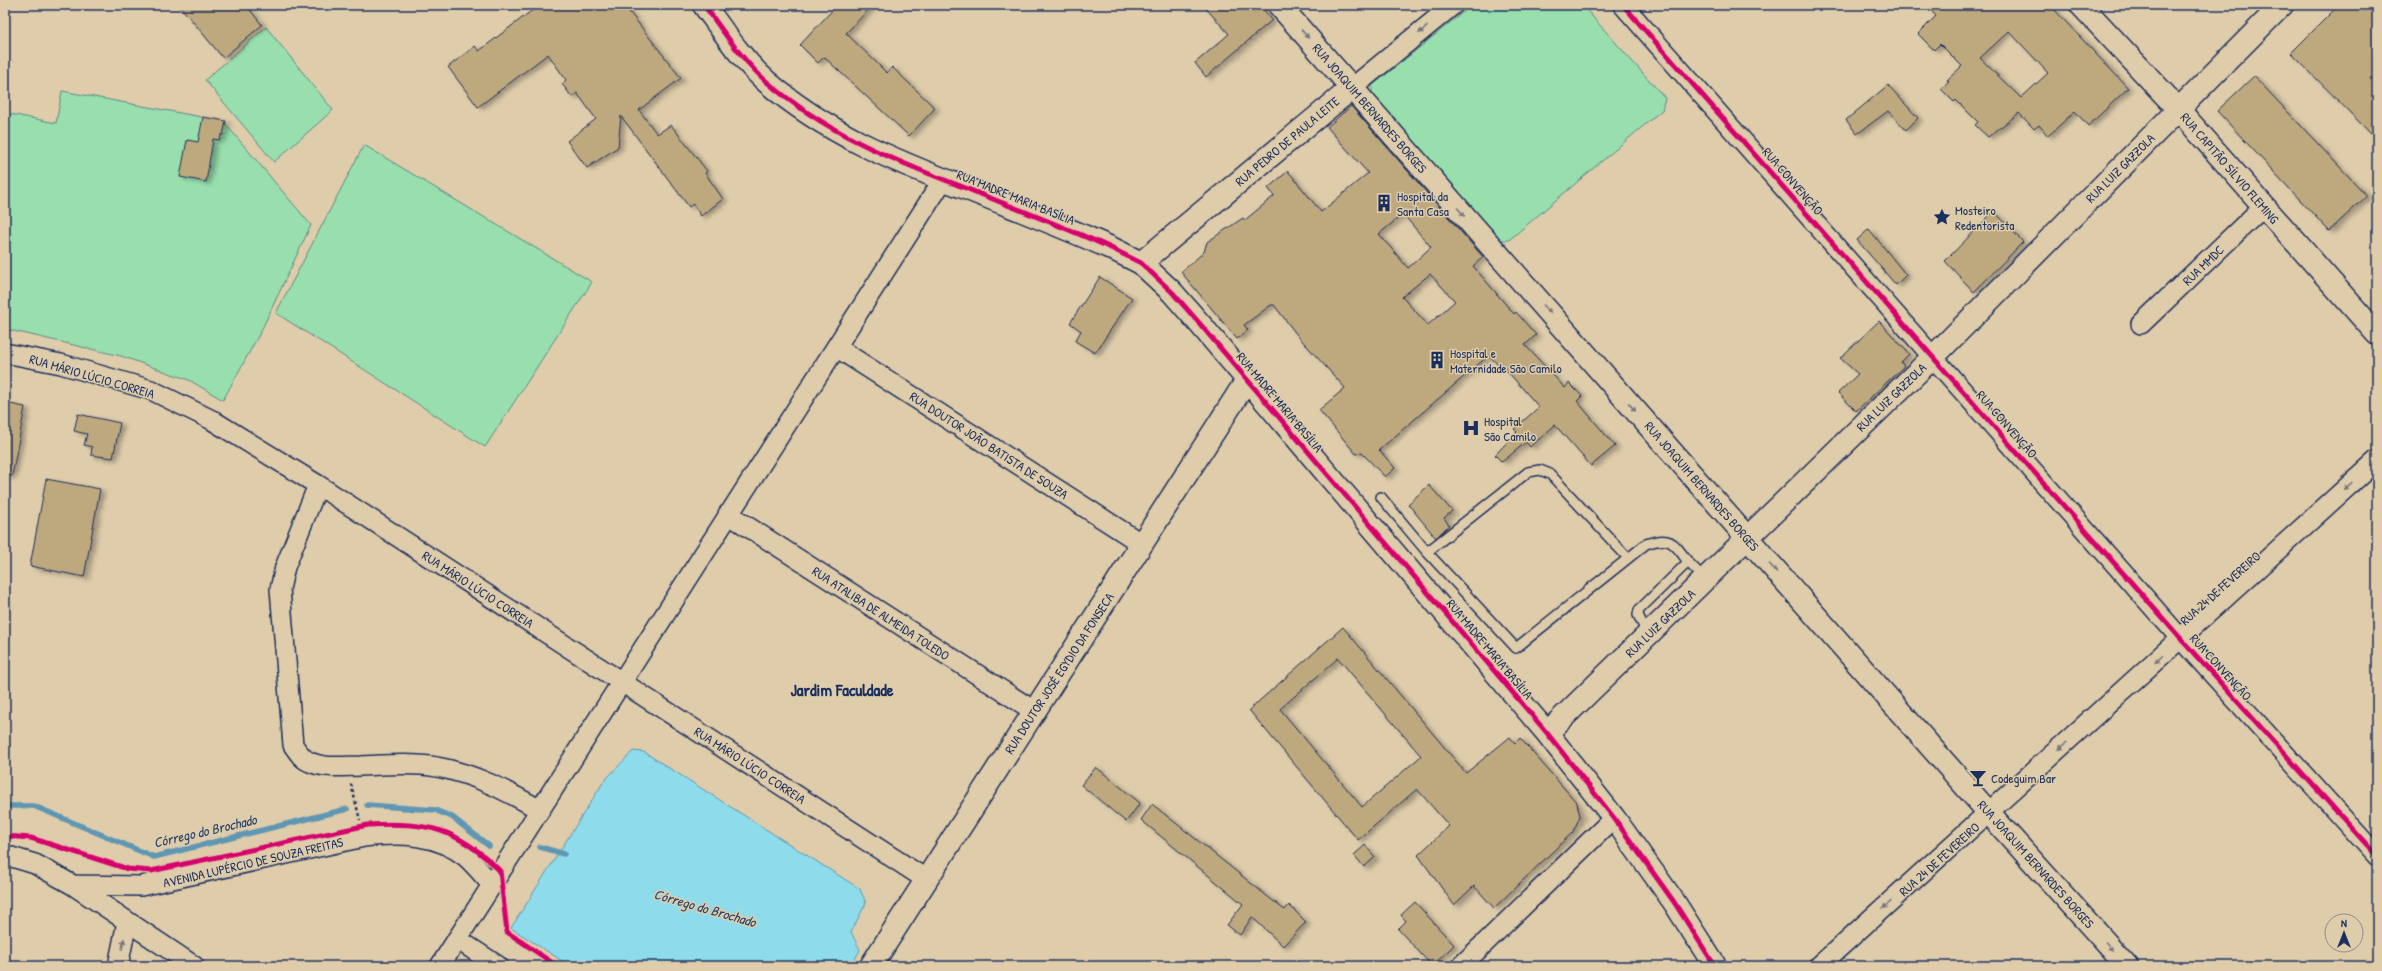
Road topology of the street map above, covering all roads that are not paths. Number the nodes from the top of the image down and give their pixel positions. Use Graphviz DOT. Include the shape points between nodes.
graph roads {
  1 [pos="704,5"];
  2 [pos="1279,5"];
  3 [pos="1453,5"];
  4 [pos="1623,5"];
  5 [pos="2081,5"];
  6 [pos="2282,5"];
  7 [pos="1352,88"];
  8 [pos="2178,109"];
  9 [pos="943,180"];
  10 [pos="2264,206"];
  11 [pos="1140,263"];
  12 [pos="2141,324"];
  13 [pos="2377,334"];
  14 [pos="836,347"];
  15 [pos="5,353"];
  16 [pos="1933,357"];
  17 [pos="1247,380"];
  18 [pos="2377,460"];
  19 [pos="318,485"];
  20 [pos="1381,498"];
  21 [pos="728,514"];
  22 [pos="1748,538"];
  23 [pos="1142,544"];
  24 [pos="1427,552"];
  25 [pos="1628,558"];
  26 [pos="1688,562"];
  27 [pos="1705,579"];
  28 [pos="1648,635"];
  29 [pos="2181,638"];
  30 [pos="621,681"];
  31 [pos="1034,711"];
  32 [pos="1548,734"];
  33 [pos="540,810"];
  34 [pos="1989,813"];
  35 [pos="1614,818"];
  36 [pos="5,855"];
  37 [pos="2377,856"];
  38 [pos="927,880"];
  39 [pos="491,884"];
  40 [pos="73,885"];
  41 [pos="127,922"];
  42 [pos="457,939"];
  43 [pos="118,966"];
  44 [pos="194,966"];
  45 [pos="440,966"];
  46 [pos="498,966"];
  47 [pos="871,966"];
  48 [pos="1461,966"];
  49 [pos="1715,966"];
  50 [pos="1819,966"];
  51 [pos="2128,966"];
  1 -- 9 [label="street, RUA MADRE MARIA BASÍLIA" via="744,57 788,100 853,142"];
  2 -- 7 [label="street, RUA JOAQUIM BERNARDES BORGES, one-way"];
  3 -- 7 [label="street, RUA PEDRO DE PAULA LEITE, one-way"];
  4 -- 16 [label="street, RUA CONVENÇÃO"];
  5 -- 8 [label="street, RUA CAPITÃO SÍLVIO FLEMING"];
  6 -- 8 [label="street, RUA LUIZ GAZZOLA"];
  7 -- 11 [label="street, RUA PEDRO DE PAULA LEITE"];
  7 -- 22 [label="street, RUA JOAQUIM BERNARDES BORGES, one-way"];
  8 -- 10 [label="street, RUA CAPITÃO SÍLVIO FLEMING"];
  8 -- 16 [label="street, RUA LUIZ GAZZOLA"];
  9 -- 11 [label="street, RUA MADRE MARIA BASÍLIA" via="1068,229"];
  9 -- 14 [label="street"];
  10 -- 12 [label="street, RUA MMDC"];
  10 -- 13 [label="street, RUA CAPITÃO SÍLVIO FLEMING"];
  11 -- 17 [label="street, RUA MADRE MARIA BASÍLIA" via="1172,292"];
  14 -- 21 [label="street"];
  14 -- 23 [label="street, RUA DOUTOR JOÃO BATISTA DE SOUZA"];
  15 -- 19 [label="street, RUA MÁRIO LÚCIO CORREIA" via="61,364 151,390 224,427"];
  16 -- 22 [label="street, RUA LUIZ GAZZOLA"];
  16 -- 29 [label="street, RUA CONVENÇÃO"];
  17 -- 23 [label="street, RUA DOUTOR JOSÉ EGYDIO DA FONSECA"];
  17 -- 32 [label="street, RUA MADRE MARIA BASÍLIA"];
  18 -- 29 [label="street, RUA 24 DE FEVEREIRO, one-way"];
  19 -- 30 [label="street, RUA MÁRIO LÚCIO CORREIA"];
  19 -- 33 [label="street" via="280,589 294,745 302,757 325,766 394,764 436,767 468,774 502,788"];
  20 -- 24 [label="lane"];
  21 -- 30 [label="street"];
  21 -- 31 [label="street, RUA ATALIBA DE ALMEIDA TOLEDO"];
  22 -- 27 [label="street, RUA LUIZ GAZZOLA"];
  22 -- 34 [label="street, RUA JOAQUIM BERNARDES BORGES, one-way"];
  23 -- 31 [label="street, RUA DOUTOR JOSÉ EGYDIO DA FONSECA"];
  24 -- 25 [label="lane" via="1528,472 1540,470 1550,474"];
  24 -- 25 [label="lane" via="1516,648"];
  25 -- 26 [label="lane" via="1646,544 1660,539 1673,542"];
  26 -- 27 [label="lane"];
  26 -- 28 [label="lane" via="1639,610 1638,615"];
  27 -- 28 [label="street, RUA LUIZ GAZZOLA"];
  28 -- 32 [label="street, RUA LUIZ GAZZOLA"];
  29 -- 34 [label="street, RUA 24 DE FEVEREIRO, one-way"];
  29 -- 37 [label="street, RUA CONVENÇÃO"];
  30 -- 33 [label="street"];
  30 -- 38 [label="street, RUA MÁRIO LÚCIO CORREIA"];
  31 -- 38 [label="street, RUA DOUTOR JOSÉ EGYDIO DA FONSECA"];
  32 -- 35 [label="street, RUA MADRE MARIA BASÍLIA"];
  33 -- 39 [label="street"];
  34 -- 50 [label="street, RUA 24 DE FEVEREIRO, one-way"];
  34 -- 51 [label="street, RUA JOAQUIM BERNARDES BORGES, one-way"];
  35 -- 48 [label="street"];
  35 -- 49 [label="street, RUA MADRE MARIA BASÍLIA" via="1674,902"];
  36 -- 40 [label="street, AVENIDA LUPÉRCIO DE SOUZA FREITAS" via="35,864"];
  38 -- 47 [label="street, RUA DOUTOR JOSÉ EGYDIO DA FONSECA"];
  39 -- 40 [label="street, AVENIDA LUPÉRCIO DE SOUZA FREITAS" via="468,858 457,850 420,836 397,835 364,837 141,886"];
  39 -- 42 [label="street"];
  40 -- 41 [label="street"];
  43 -- 41 [label="street, one-way"];
  41 -- 44 [label="street"];
  42 -- 45 [label="street"];
  42 -- 46 [label="street"];
}
